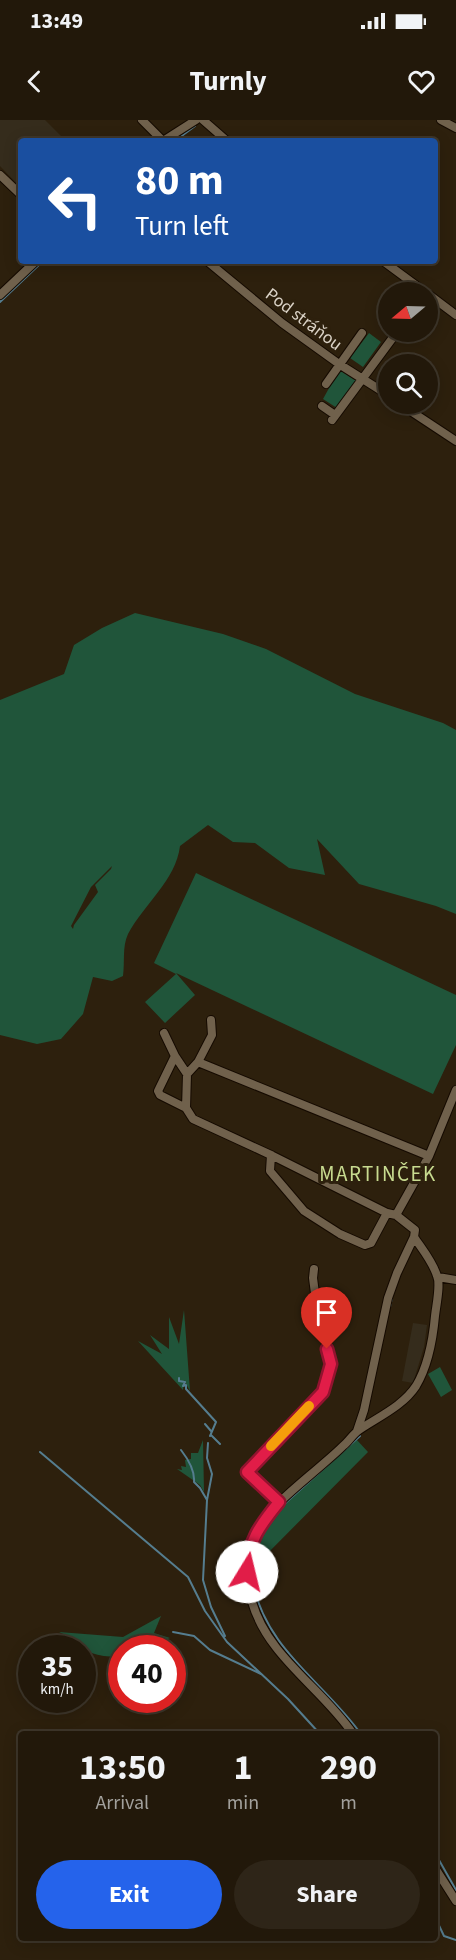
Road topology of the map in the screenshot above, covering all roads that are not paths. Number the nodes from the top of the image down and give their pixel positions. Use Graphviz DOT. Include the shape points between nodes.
graph roads {
  1 [pos="142,120"];
  2 [pos="196,120"];
  3 [pos="203,120"];
  4 [pos="441,120"];
  5 [pos="456,128"];
  6 [pos="160,138"];
  7 [pos="168,138"];
  8 [pos="224,138"];
  9 [pos="0,175"];
  10 [pos="18,192"];
  11 [pos="33,264"];
  12 [pos="211,264"];
  13 [pos="387,264"];
  14 [pos="411,282"];
  15 [pos="0,295"];
  16 [pos="438,302"];
  17 [pos="456,315"];
  18 [pos="362,333"];
  19 [pos="389,342"];
  20 [pos="339,364"];
  21 [pos="362,378"];
  22 [pos="326,384"];
  23 [pos="378,388"];
  24 [pos="322,406"];
  25 [pos="415,414"];
  26 [pos="456,441"];
  27 [pos="211,1020"];
  28 [pos="164,1032"];
  29 [pos="175,1056"];
  30 [pos="198,1062"];
  31 [pos="187,1074"];
  32 [pos="456,1090"];
  33 [pos="186,1108"];
  34 [pos="271,1155"];
  35 [pos="429,1156"];
  36 [pos="387,1213"];
  37 [pos="396,1215"];
  38 [pos="414,1237"];
  39 [pos="314,1269"];
  40 [pos="438,1277"];
  41 [pos="456,1280"];
  42 [pos="357,1431"];
  43 [pos="279,1502"];
  44 [pos="351,1731"];
  45 [pos="438,1873"];
  46 [pos="456,1901"];
  1 -- 6 [label="street"];
  2 -- 7 [label="street"];
  3 -- 8 [label="street"];
  4 -- 5 [label="street"];
  9 -- 10 [label="street"];
  11 -- 15 [label="street"];
  12 -- 20 [label="street, Pod stráňou"];
  13 -- 14 [label="street"];
  16 -- 17 [label="street"];
  18 -- 20 [label="street"];
  19 -- 21 [label="street"];
  20 -- 21 [label="street, Pod stráňou"];
  20 -- 22 [label="street"];
  21 -- 23 [label="street, Pod stráňou"];
  21 -- 24 [label="street" via="333,418"];
  25 -- 26 [label="street"];
  27 -- 30 [label="street" via="212,1035"];
  28 -- 29 [label="street"];
  29 -- 31 [label="street"];
  29 -- 33 [label="street" via="158,1091"];
  30 -- 31 [label="street"];
  30 -- 35 [label="street"];
  31 -- 33 [label="street"];
  32 -- 35 [label="street"];
  33 -- 34 [label="street" via="193,1119"];
  34 -- 36 [label="street"];
  34 -- 36 [label="street" via="270,1171 284,1190 304,1211 340,1234 365,1245 371,1243"];
  35 -- 37 [label="street"];
  36 -- 37 [label="street"];
  37 -- 38 [label="street" via="415,1230"];
  38 -- 40 [label="street"];
  38 -- 42 [label="street" via="388,1298"];
  39 -- 43 [label="street" via="316,1301 331,1364 326,1383 323,1392 247,1472"];
  40 -- 41 [label="street"];
  40 -- 42 [label="street" via="434,1331 423,1373 408,1396"];
  42 -- 43 [label="street"];
  43 -- 44 [label="street" via="259,1526 249,1551 248,1582 253,1604 280,1655"];
  45 -- 46 [label="street"];
}
